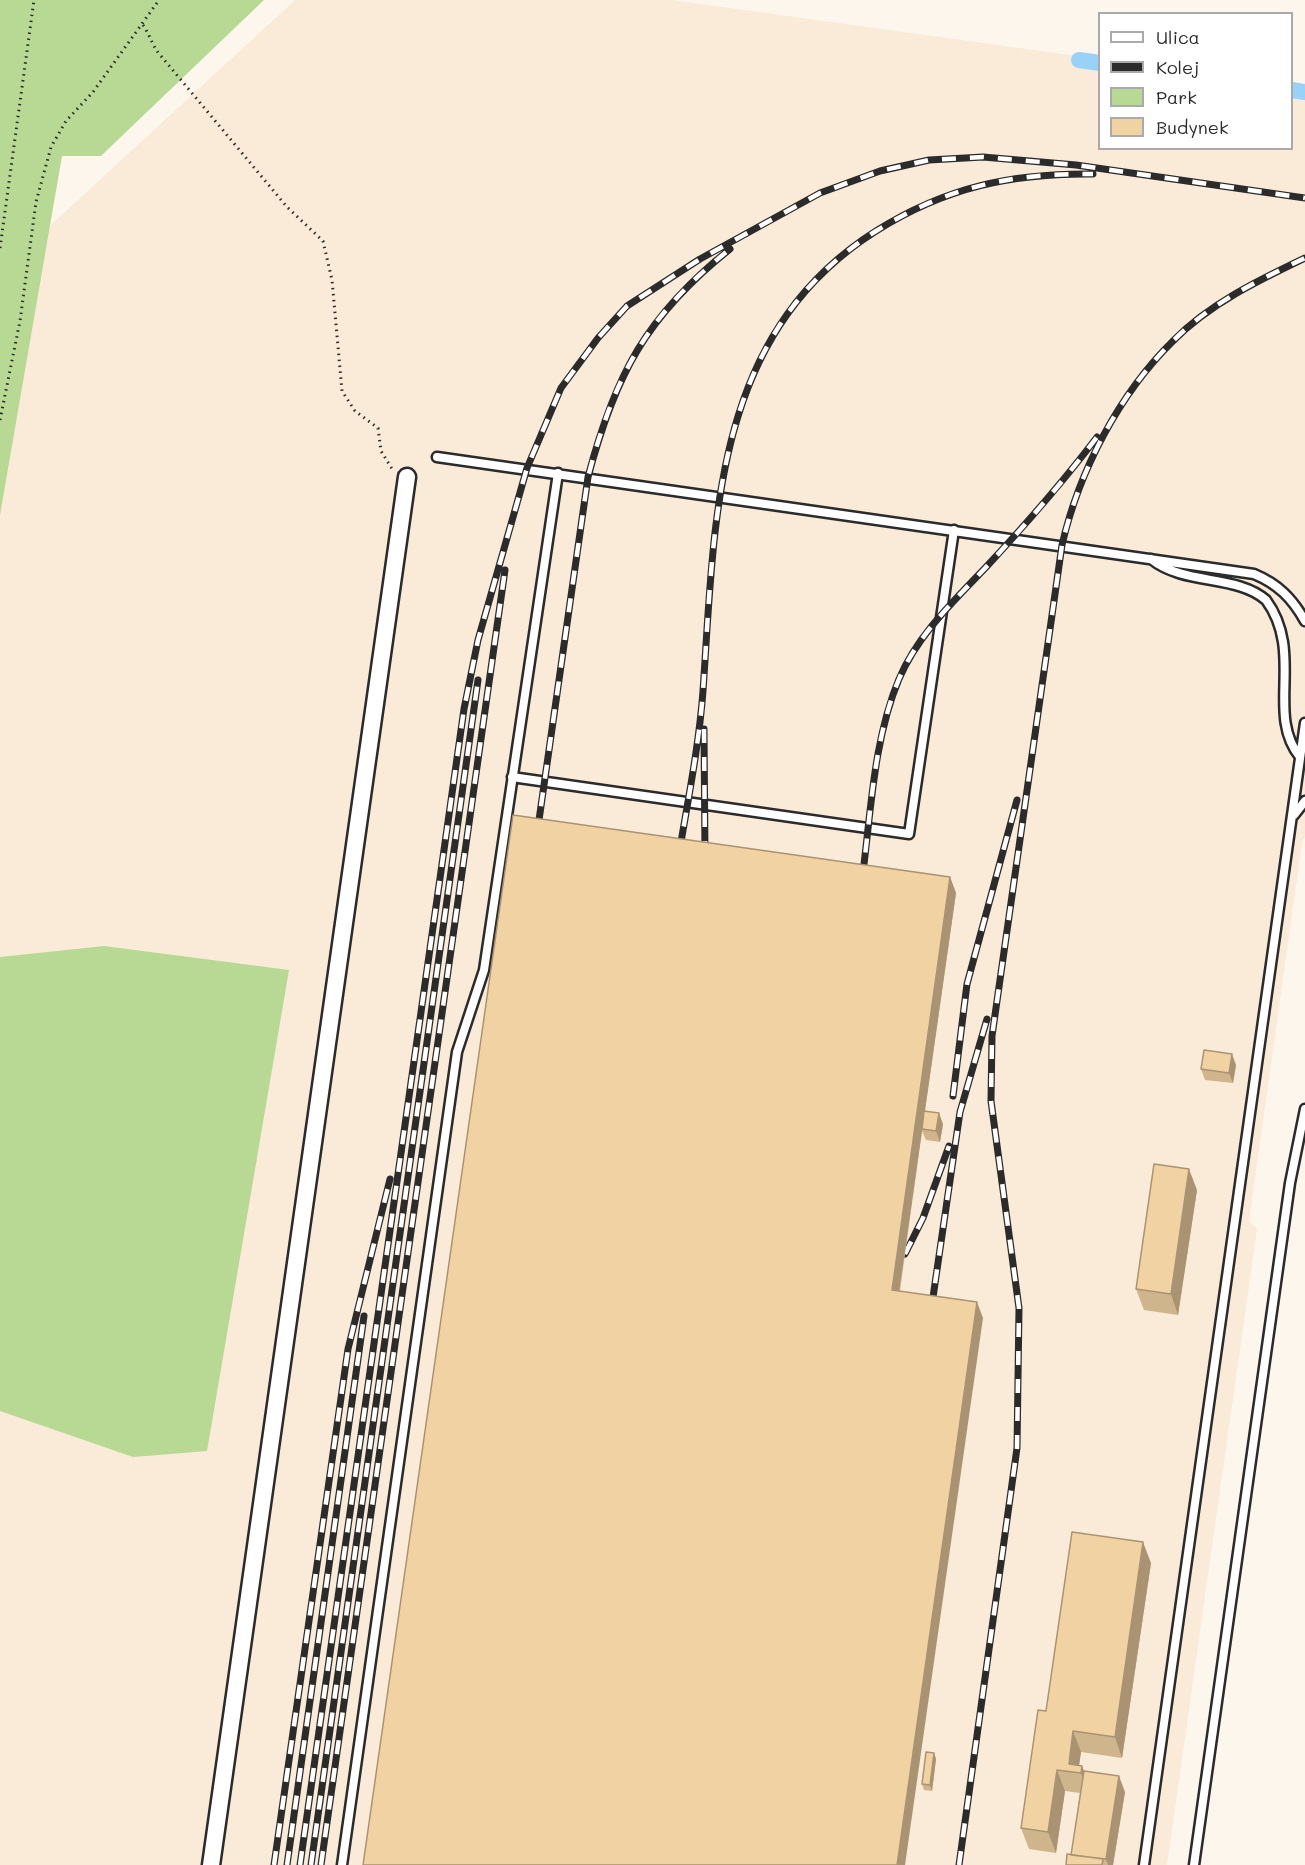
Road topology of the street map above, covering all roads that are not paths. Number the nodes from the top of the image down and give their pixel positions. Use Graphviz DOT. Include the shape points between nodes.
graph roads {
  1 [pos="437,457"];
  2 [pos="558,473"];
  3 [pos="407,477"];
  4 [pos="954,530"];
  5 [pos="1150,558"];
  6 [pos="1305,621"];
  7 [pos="1305,723"];
  8 [pos="1303,761"];
  9 [pos="512,777"];
  10 [pos="1301,784"];
  11 [pos="1305,801"];
  12 [pos="1292,818"];
  13 [pos="1305,1109"];
  14 [pos="211,1865"];
  15 [pos="342,1865"];
  16 [pos="1144,1865"];
  17 [pos="1194,1865"];
  1 -- 2 [label="lane"];
  2 -- 4 [label="lane"];
  2 -- 9 [label="lane"];
  3 -- 14 [label="street"];
  4 -- 5 [label="lane"];
  4 -- 9 [label="lane" via="909,834"];
  5 -- 6 [label="lane" via="1254,574 1274,582"];
  5 -- 8 [label="lane" via="1178,574 1248,589 1281,615 1289,629 1295,656 1288,730 1291,745"];
  7 -- 8 [label="lane"];
  8 -- 10 [label="lane"];
  9 -- 15 [label="lane" via="484,970 457,1052"];
  10 -- 12 [label="lane"];
  11 -- 12 [label="lane"];
  12 -- 16 [label="lane"];
  13 -- 17 [label="lane" via="1289,1193"];
}
